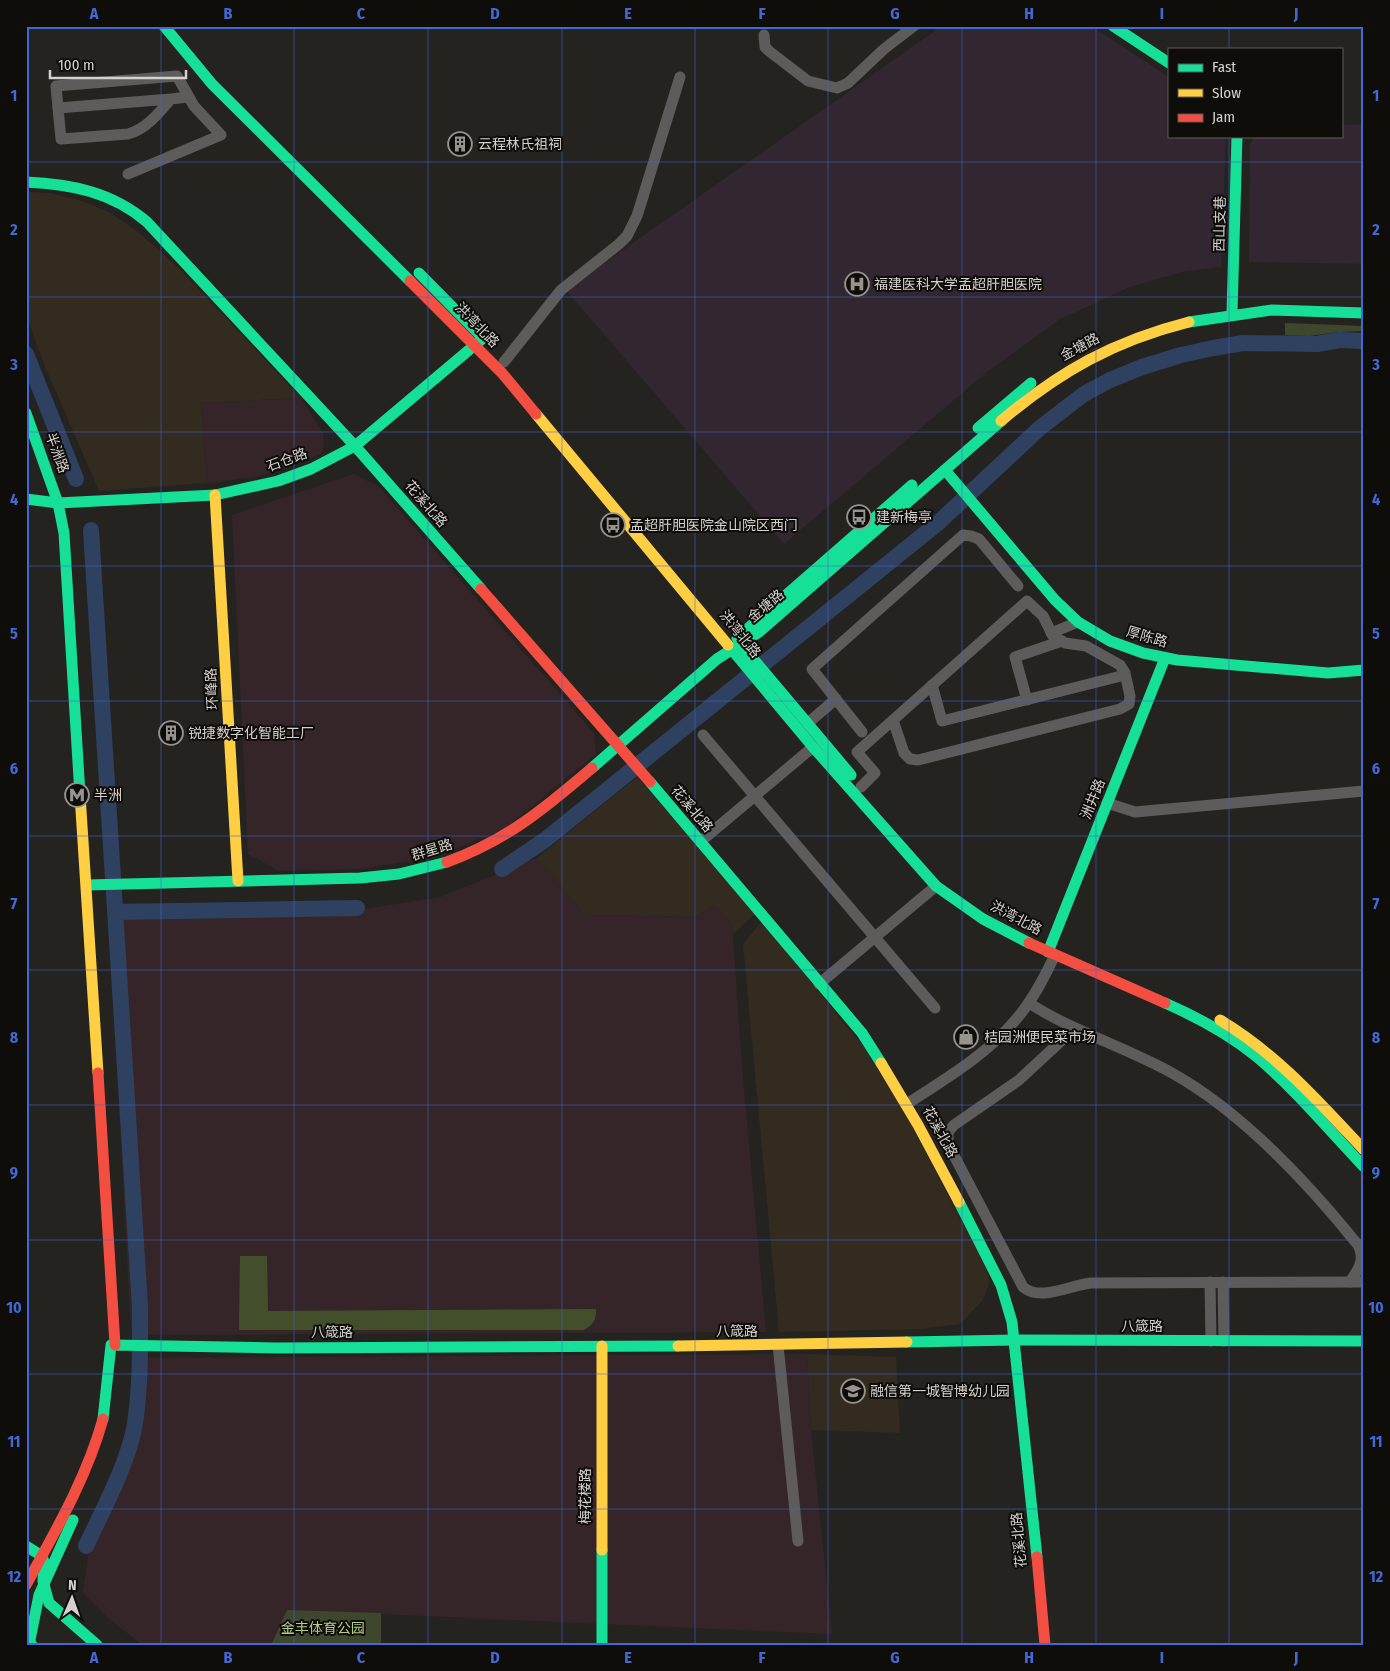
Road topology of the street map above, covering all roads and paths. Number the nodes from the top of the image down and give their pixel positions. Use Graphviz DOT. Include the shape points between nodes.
graph roads {
  1 [pos="164,26"];
  2 [pos="173,26"];
  3 [pos="914,26"];
  4 [pos="1113,26"];
  5 [pos="764,35"];
  6 [pos="1168,62"];
  7 [pos="680,77"];
  8 [pos="188,97"];
  9 [pos="172,99"];
  10 [pos="58,108"];
  11 [pos="1237,138"];
  12 [pos="128,174"];
  13 [pos="26,182"];
  14 [pos="1364,302"];
  15 [pos="1217,306"];
  16 [pos="1233,308"];
  17 [pos="1200,309"];
  18 [pos="1364,313"];
  19 [pos="479,341"];
  20 [pos="504,362"];
  21 [pos="26,413"];
  22 [pos="355,446"];
  23 [pos="945,470"];
  24 [pos="215,495"];
  25 [pos="26,499"];
  26 [pos="58,503"];
  27 [pos="26,511"];
  28 [pos="1018,586"];
  29 [pos="1078,622"];
  30 [pos="1051,633"];
  31 [pos="1062,641"];
  32 [pos="734,644"];
  33 [pos="1165,658"];
  34 [pos="717,659"];
  35 [pos="1364,670"];
  36 [pos="1125,675"];
  37 [pos="762,676"];
  38 [pos="932,685"];
  39 [pos="836,699"];
  40 [pos="1027,700"];
  41 [pos="893,720"];
  42 [pos="808,723"];
  43 [pos="862,732"];
  44 [pos="703,735"];
  45 [pos="617,744"];
  46 [pos="813,747"];
  47 [pos="861,787"];
  48 [pos="1364,791"];
  49 [pos="755,796"];
  50 [pos="1108,803"];
  51 [pos="700,842"];
  52 [pos="238,881"];
  53 [pos="87,884"];
  54 [pos="936,886"];
  55 [pos="875,937"];
  56 [pos="1052,950"];
  57 [pos="819,984"];
  58 [pos="1029,1002"];
  59 [pos="935,1008"];
  60 [pos="1074,1029"];
  61 [pos="907,1104"];
  62 [pos="1364,1150"];
  63 [pos="1364,1167"];
  64 [pos="972,1190"];
  65 [pos="958,1198"];
  66 [pos="978,1203"];
  67 [pos="964,1210"];
  68 [pos="1210,1282"];
  69 [pos="1223,1282"];
  70 [pos="1350,1282"];
  71 [pos="1364,1282"];
  72 [pos="1015,1340"];
  73 [pos="1210,1341"];
  74 [pos="1224,1341"];
  75 [pos="1364,1341"];
  76 [pos="115,1345"];
  77 [pos="602,1346"];
  78 [pos="778,1346"];
  79 [pos="798,1541"];
  80 [pos="26,1546"];
  81 [pos="42,1556"];
  82 [pos="43,1581"];
  83 [pos="26,1585"];
  84 [pos="26,1640"];
  85 [pos="30,1645"];
  86 [pos="98,1645"];
  87 [pos="602,1645"];
  88 [pos="1045,1645"];
  1 -- 19 [label="main road, 洪湾北路" via="212,84"];
  2 -- 19 [label="main road, 洪湾北路" via="212,71"];
  3 -- 5 [label="street" via="848,83 837,88 808,81 769,50"];
  4 -- 6 [label="main road"];
  7 -- 20 [label="street" via="637,216 627,236 561,290"];
  8 -- 9 [label="street"];
  8 -- 10 [label="street" via="177,76 56,86"];
  8 -- 12 [label="street" via="221,135"];
  9 -- 10 [label="street"];
  9 -- 10 [label="street" via="144,126 128,134 61,139"];
  11 -- 16 [label="main road, 西山支巷"];
  13 -- 22 [label="main road, 花溪北路" via="66,184 90,190 139,214"];
  14 -- 16 [label="main road, 金塘路" via="1273,300"];
  15 -- 16 [label="main road, 金塘路"];
  16 -- 18 [label="main road, 金塘路"];
  16 -- 23 [label="main road, 金塘路" via="1162,329 1088,358 1038,391"];
  17 -- 32 [label="main road, 金塘路" via="1122,332 1083,350 1036,380"];
  19 -- 20 [label="main road, 洪湾北路"];
  19 -- 22 [label="main road, 石仓路"];
  19 -- 32 [label="main road, 洪湾北路" via="502,373"];
  20 -- 32 [label="main road, 洪湾北路"];
  21 -- 26 [label="main road, 半洲路"];
  22 -- 24 [label="main road, 石仓路" via="318,466 278,481"];
  22 -- 45 [label="main road, 花溪北路"];
  23 -- 29 [label="main road, 厚陈路" via="1043,588"];
  23 -- 32 [label="main road, 金塘路" via="759,632"];
  24 -- 26 [label="main road, 石仓路"];
  24 -- 52 [label="main road, 环峰路"];
  25 -- 26 [label="main road, 石仓路"];
  26 -- 27 [label="main road, 石仓路"];
  26 -- 53 [label="main road, 半洲路" via="64,533"];
  28 -- 39 [label="street" via="979,540 971,536 959,537 812,669"];
  29 -- 30 [label="street"];
  29 -- 33 [label="main road, 厚陈路" via="1110,641"];
  30 -- 31 [label="street"];
  30 -- 38 [label="street" via="1043,616 1027,601"];
  31 -- 36 [label="street" via="1086,646 1116,662"];
  31 -- 40 [label="street" via="1014,656"];
  32 -- 34 [label="main road, 金塘路"];
  32 -- 37 [label="main road, 洪湾北路"];
  33 -- 35 [label="main road, 厚陈路" via="1328,673"];
  33 -- 50 [label="main road, 洲井路"];
  34 -- 45 [label="main road, 群星路"];
  36 -- 40 [label="street"];
  36 -- 41 [label="street" via="1130,700 1125,707 918,760 910,759 904,753"];
  37 -- 42 [label="main road, 洪湾北路"];
  37 -- 46 [label="main road, 洪湾北路"];
  38 -- 40 [label="street" via="942,721"];
  38 -- 41 [label="street"];
  39 -- 42 [label="street"];
  39 -- 43 [label="street"];
  41 -- 47 [label="street" via="857,752 875,773"];
  42 -- 47 [label="main road, 洪湾北路"];
  44 -- 49 [label="street"];
  45 -- 51 [label="main road, 花溪北路"];
  45 -- 52 [label="main road, 群星路" via="523,827 492,845 453,861 380,878"];
  46 -- 49 [label="street"];
  46 -- 54 [label="main road, 洪湾北路"];
  47 -- 56 [label="main road, 洪湾北路" via="909,844 950,885"];
  48 -- 50 [label="street" via="1135,812"];
  49 -- 51 [label="street"];
  49 -- 55 [label="street"];
  50 -- 56 [label="main road, 洲井路"];
  51 -- 57 [label="main road, 花溪北路"];
  52 -- 53 [label="main road, 群星路"];
  53 -- 76 [label="main road, 半洲路"];
  54 -- 55 [label="street"];
  54 -- 56 [label="main road, 洪湾北路" via="1019,939"];
  55 -- 57 [label="street"];
  55 -- 59 [label="street"];
  56 -- 58 [label="street"];
  56 -- 62 [label="main road, 洪湾北路" via="1185,1002 1247,1036 1281,1063"];
  56 -- 63 [label="main road, 洪湾北路" via="1178,1009 1231,1038 1274,1073"];
  57 -- 61 [label="main road, 花溪北路" via="862,1033"];
  58 -- 60 [label="street"];
  58 -- 61 [label="street" via="978,1056"];
  60 -- 64 [label="street" via="1014,1084 950,1128 948,1144"];
  60 -- 70 [label="street" via="1139,1056 1186,1081 1213,1099 1261,1140 1358,1245 1362,1260"];
  61 -- 65 [label="main road, 花溪北路"];
  64 -- 65 [label="street"];
  64 -- 66 [label="street"];
  65 -- 67 [label="main road, 花溪北路"];
  66 -- 67 [label="street"];
  66 -- 68 [label="street" via="1017,1280 1031,1292 1046,1294 1091,1283"];
  67 -- 72 [label="main road, 花溪北路" via="1002,1285"];
  68 -- 69 [label="street"];
  68 -- 73 [label="street"];
  69 -- 70 [label="street"];
  69 -- 74 [label="street"];
  70 -- 71 [label="street"];
  72 -- 73 [label="main road, 八箴路"];
  72 -- 78 [label="main road, 八箴路"];
  72 -- 88 [label="main road, 花溪北路"];
  73 -- 74 [label="main road, 八箴路"];
  74 -- 75 [label="main road, 八箴路"];
  76 -- 77 [label="main road, 八箴路"];
  76 -- 81 [label="main road" via="98,1437 74,1494"];
  76 -- 82 [label="main road" via="116,1395 108,1437"];
  77 -- 78 [label="main road, 八箴路"];
  77 -- 87 [label="main road, 梅花楼路"];
  78 -- 79 [label="street"];
  80 -- 81 [label="main road"];
  81 -- 82 [label="main road"];
  81 -- 83 [label="main road"];
  82 -- 85 [label="main road" via="32,1620"];
  82 -- 86 [label="main road" via="49,1603"];
  84 -- 85 [label="main road, bridge"];
}
